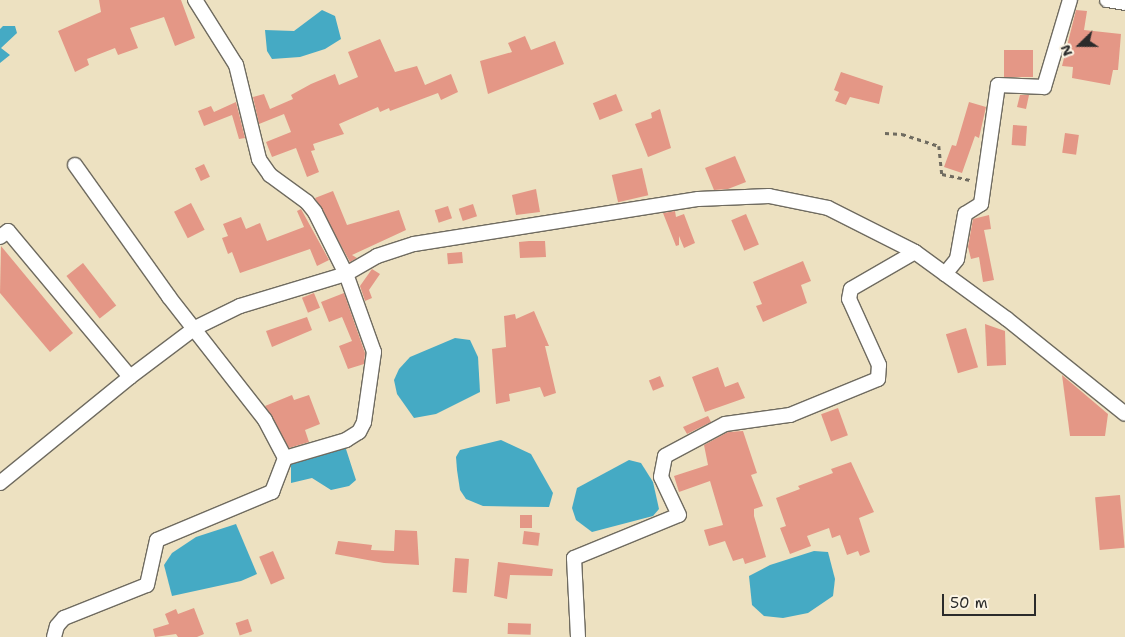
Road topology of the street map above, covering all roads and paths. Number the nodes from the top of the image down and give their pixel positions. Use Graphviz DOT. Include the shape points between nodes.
graph roads {
  1 [pos="196,0"];
  2 [pos="1070,0"];
  3 [pos="1107,0"];
  4 [pos="1125,3"];
  5 [pos="885,133"];
  6 [pos="74,165"];
  7 [pos="983,183"];
  8 [pos="0,238"];
  9 [pos="915,252"];
  10 [pos="346,274"];
  11 [pos="945,274"];
  12 [pos="195,328"];
  13 [pos="130,377"];
  14 [pos="1125,414"];
  15 [pos="286,458"];
  16 [pos="0,483"];
  17 [pos="54,637"];
  18 [pos="578,637"];
  1 -- 10 [label="street" via="236,65 259,159 270,175 307,202 315,212"];
  2 -- 7 [label="street" via="1044,87 998,85"];
  3 -- 4 [label="street"];
  5 -- 7 [label="path" via="902,134 938,146 942,174"];
  6 -- 12 [label="street"];
  7 -- 11 [label="street" via="981,204 965,214 957,259"];
  8 -- 13 [label="street" via="8,231"];
  9 -- 10 [label="street" via="828,208 769,196 698,199 414,244 376,256"];
  9 -- 11 [label="street"];
  9 -- 18 [label="street" via="851,289 849,299 879,365 878,380 790,415 725,424 665,456 661,477 678,515 574,558"];
  10 -- 12 [label="street" via="240,306"];
  10 -- 15 [label="street" via="374,352 364,422 359,432 346,440"];
  11 -- 14 [label="street"];
  12 -- 13 [label="street"];
  12 -- 15 [label="street" via="264,420"];
  13 -- 16 [label="street"];
  15 -- 17 [label="street" via="272,492 157,540 147,585 64,618"];
}
